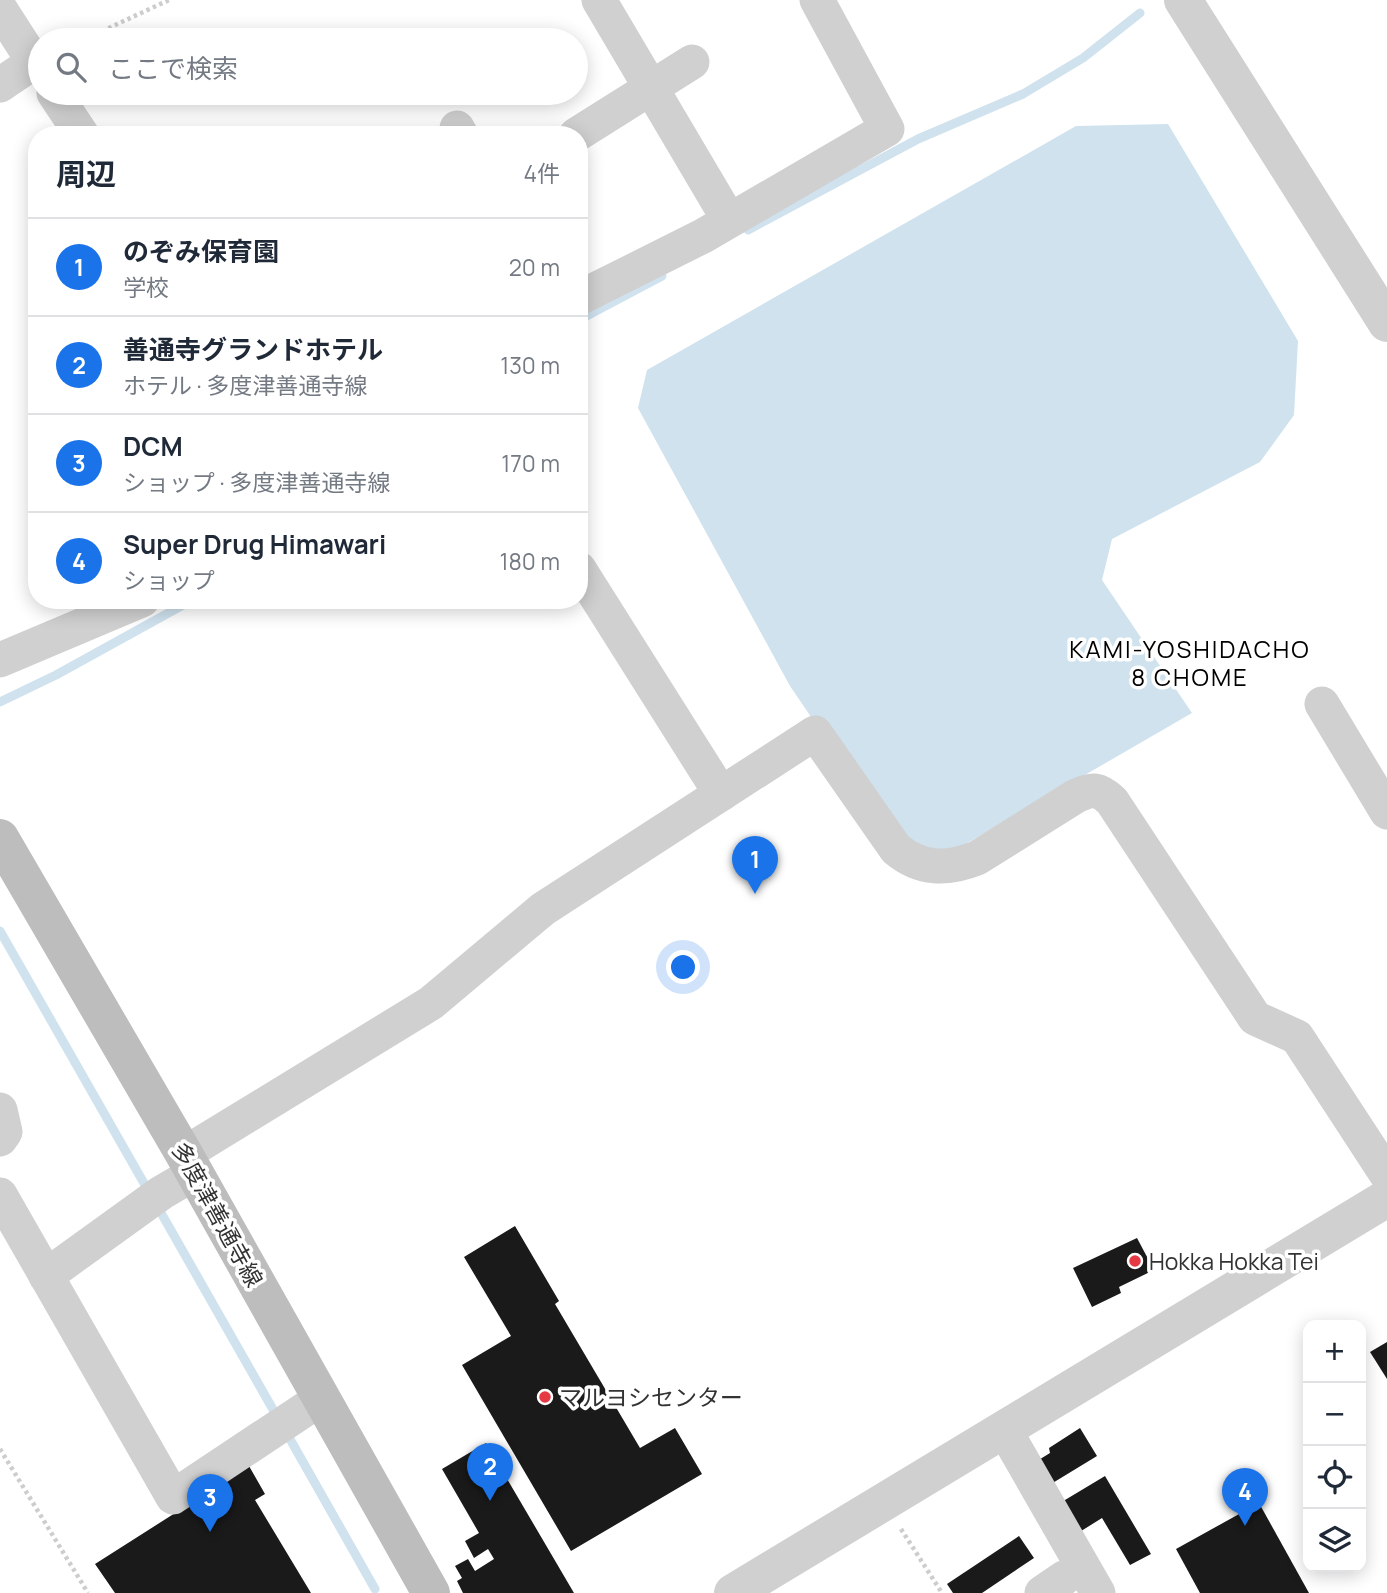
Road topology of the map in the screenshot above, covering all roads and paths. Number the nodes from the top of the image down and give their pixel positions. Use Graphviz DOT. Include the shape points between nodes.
graph roads {
  1 [pos="169,0"];
  2 [pos="599,0"];
  3 [pos="817,0"];
  4 [pos="1183,0"];
  5 [pos="0,9"];
  6 [pos="109,28"];
  7 [pos="28,53"];
  8 [pos="692,62"];
  9 [pos="28,71"];
  10 [pos="0,85"];
  11 [pos="651,88"];
  12 [pos="62,105"];
  13 [pos="76,126"];
  14 [pos="588,127"];
  15 [pos="729,220"];
  16 [pos="588,293"];
  17 [pos="1387,323"];
  18 [pos="588,583"];
  19 [pos="121,609"];
  20 [pos="0,660"];
  21 [pos="1322,704"];
  22 [pos="721,794"];
  23 [pos="1387,812"];
  24 [pos="0,838"];
  25 [pos="0,1110"];
  26 [pos="0,1139"];
  27 [pos="190,1164"];
  28 [pos="1387,1175"];
  29 [pos="0,1195"];
  30 [pos="1387,1198"];
  31 [pos="46,1276"];
  32 [pos="294,1416"];
  33 [pos="993,1435"];
  34 [pos="0,1449"];
  35 [pos="2,1459"];
  36 [pos="883,1502"];
  37 [pos="1059,1588"];
  38 [pos="88,1593"];
  39 [pos="431,1593"];
  40 [pos="733,1593"];
  41 [pos="942,1593"];
  42 [pos="1098,1593"];
  1 -- 6 [label="path"];
  2 -- 11 [label="street"];
  3 -- 15 [label="street" via="887,129"];
  4 -- 17 [label="street"];
  5 -- 7 [label="street"];
  8 -- 11 [label="street"];
  9 -- 10 [label="street"];
  11 -- 14 [label="street"];
  11 -- 15 [label="street"];
  12 -- 13 [label="street"];
  15 -- 16 [label="street"];
  18 -- 22 [label="street"];
  19 -- 20 [label="street"];
  21 -- 23 [label="street"];
  22 -- 27 [label="street" via="543,909 431,1003"];
  22 -- 28 [label="street" via="815,733 895,849 928,867 977,858 1076,796 1090,789 1101,791 1255,1018 1297,1037"];
  24 -- 27 [label="main road, 多度津善通寺線"];
  25 -- 26 [label="street" via="5,1132"];
  27 -- 31 [label="street" via="152,1199"];
  27 -- 32 [label="main road, 多度津善通寺線"];
  29 -- 31 [label="street"];
  30 -- 33 [label="street"];
  31 -- 32 [label="street" via="173,1497"];
  32 -- 39 [label="main road, 多度津善通寺線"];
  33 -- 36 [label="street"];
  33 -- 37 [label="street"];
  33 -- 42 [label="street"];
  34 -- 35 [label="path"];
  35 -- 38 [label="path"];
  36 -- 40 [label="street"];
  36 -- 41 [label="path"];
}
